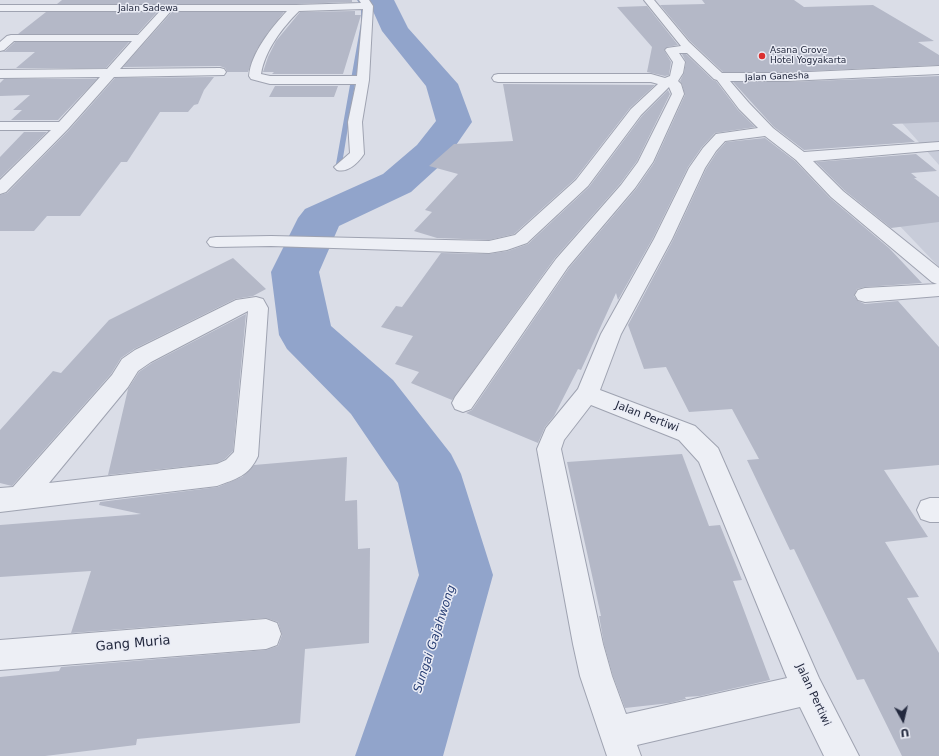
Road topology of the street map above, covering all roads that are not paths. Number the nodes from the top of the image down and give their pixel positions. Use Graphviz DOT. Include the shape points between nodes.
graph roads {
  1 [pos="649,0"];
  2 [pos="247,4"];
  3 [pos="364,4"];
  4 [pos="0,8"];
  5 [pos="296,8"];
  6 [pos="167,9"];
  7 [pos="6,38"];
  8 [pos="142,38"];
  9 [pos="0,48"];
  10 [pos="689,49"];
  11 [pos="939,70"];
  12 [pos="220,72"];
  13 [pos="0,74"];
  14 [pos="110,74"];
  15 [pos="721,77"];
  16 [pos="498,78"];
  17 [pos="359,80"];
  18 [pos="668,81"];
  19 [pos="0,126"];
  20 [pos="64,126"];
  21 [pos="768,131"];
  22 [pos="939,146"];
  23 [pos="801,157"];
  24 [pos="342,166"];
  25 [pos="0,189"];
  26 [pos="216,242"];
  27 [pos="939,278"];
  28 [pos="939,290"];
  29 [pos="865,295"];
  30 [pos="587,394"];
  31 [pos="463,404"];
  32 [pos="10,499"];
  33 [pos="266,634"];
  34 [pos="0,655"];
  35 [pos="808,689"];
  36 [pos="620,744"];
  37 [pos="842,756"];
  1 -- 10 [label="street"];
  2 -- 5 [label="street, Jalan Sadewa"];
  2 -- 6 [label="street, Jalan Sadewa"];
  3 -- 5 [label="street, Jalan Sadewa"];
  3 -- 17 [label="street"];
  4 -- 6 [label="street, Jalan Sadewa"];
  5 -- 17 [label="street" via="267,41 255,76 270,80"];
  6 -- 8 [label="street"];
  7 -- 8 [label="street"];
  7 -- 9 [label="street"];
  8 -- 14 [label="street"];
  10 -- 15 [label="street"];
  10 -- 18 [label="street" via="671,50 679,62 677,73"];
  11 -- 15 [label="street, Jalan Ganesha" via="787,77"];
  12 -- 14 [label="street"];
  13 -- 14 [label="street"];
  14 -- 20 [label="street"];
  15 -- 21 [label="street"];
  16 -- 18 [label="street" via="640,78"];
  17 -- 24 [label="street" via="355,122 357,154"];
  18 -- 26 [label="street" via="636,112 582,183 521,239 507,244 489,247 271,241"];
  18 -- 31 [label="street" via="675,84 678,94 645,162 627,188 562,263"];
  19 -- 20 [label="street"];
  20 -- 25 [label="street"];
  21 -- 23 [label="street"];
  21 -- 30 [label="street" via="721,137 710,148 697,168 664,240 610,334"];
  22 -- 23 [label="street"];
  23 -- 27 [label="street" via="837,194"];
  28 -- 29 [label="street"];
  30 -- 35 [label="street, Jalan Pertiwi" via="687,433 709,456"];
  30 -- 36 [label="street" via="554,435 549,449 588,644 596,676"];
  32 -- 32 [label="street" via="120,381 130,365 243,305 256,304 258,308 246,456 235,468 216,475"];
  33 -- 34 [label="street, Gang Muria"];
  35 -- 36 [label="street"];
  35 -- 37 [label="street, Jalan Pertiwi"];
}
